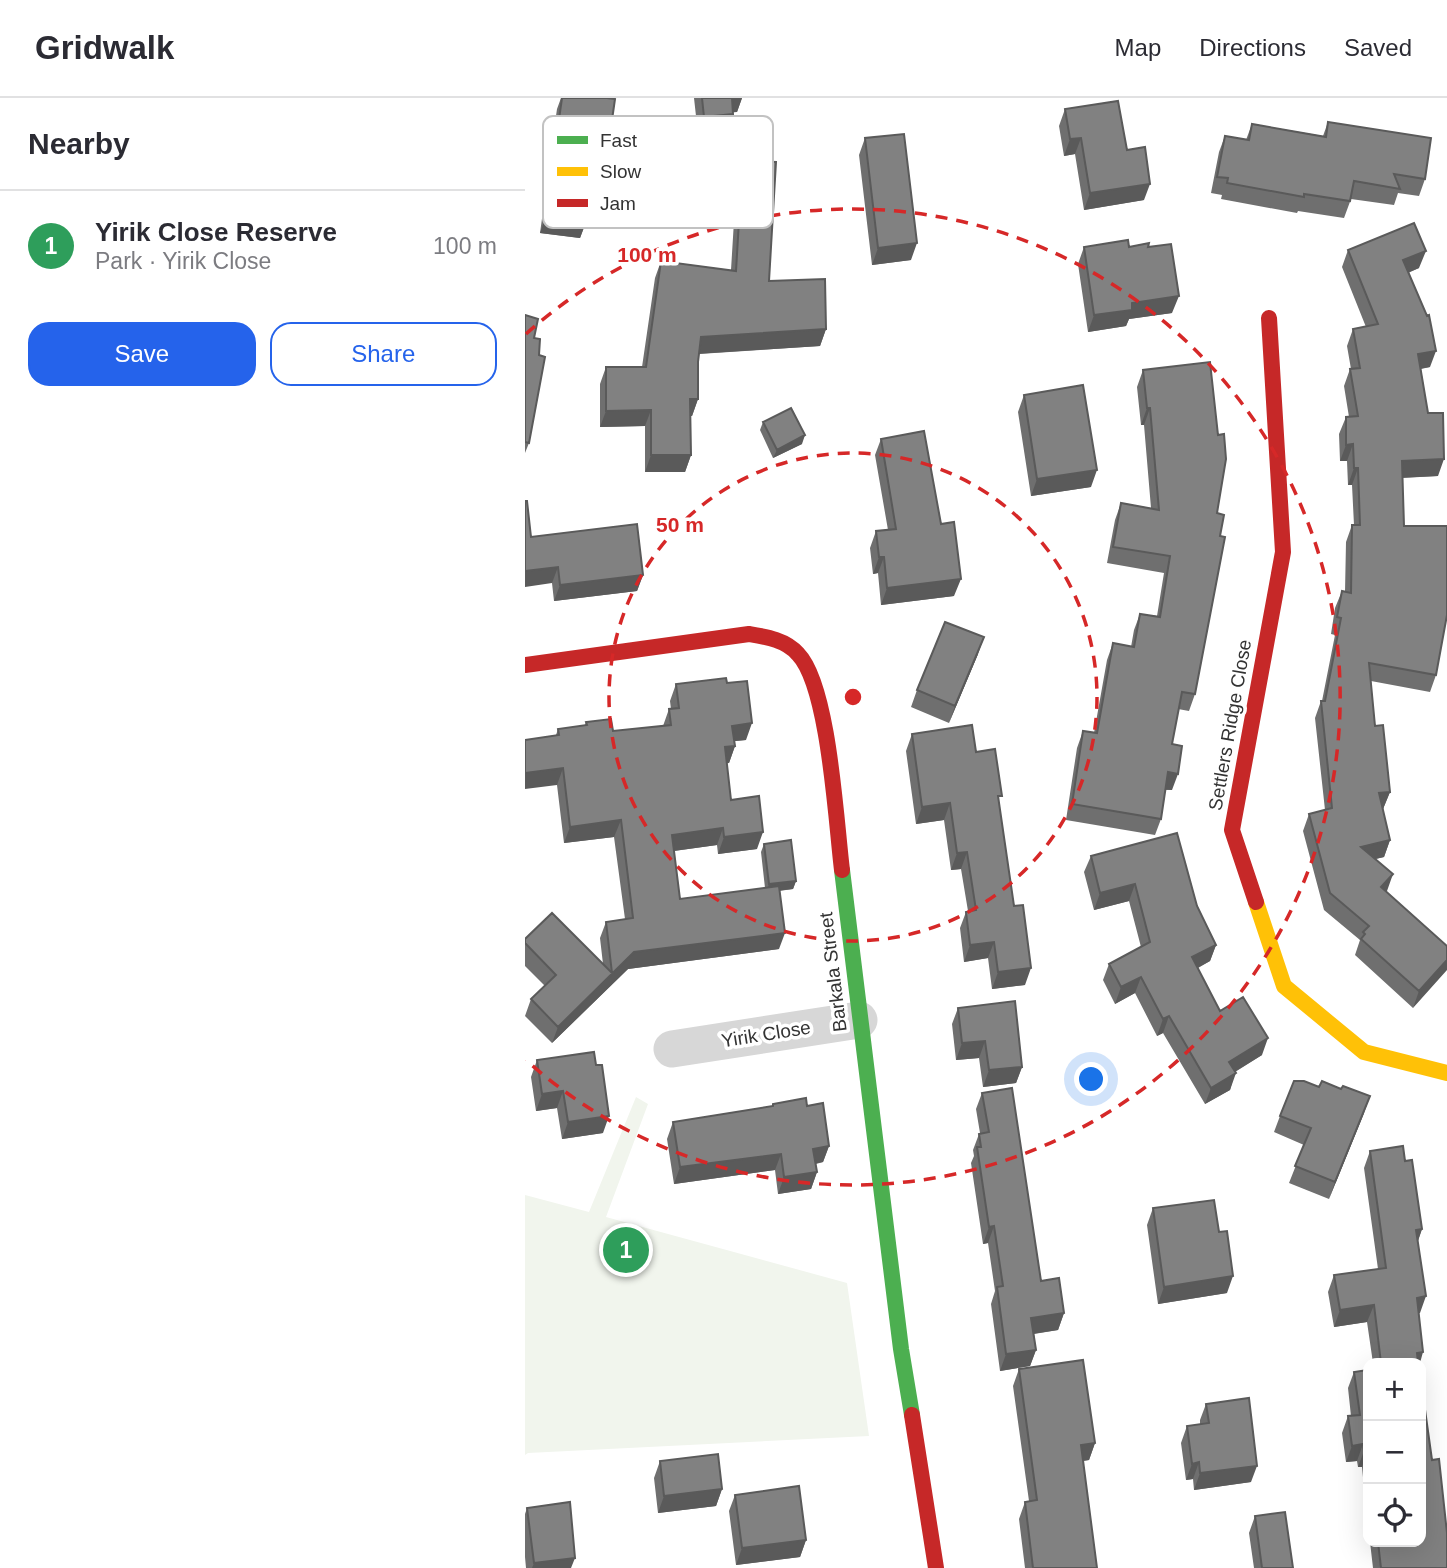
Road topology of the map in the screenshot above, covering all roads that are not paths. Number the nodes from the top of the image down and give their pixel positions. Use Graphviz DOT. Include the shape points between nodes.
graph roads {
  1 [pos="1269,318"];
  2 [pos="525,665"];
  3 [pos="859,1020"];
  4 [pos="672,1049"];
  5 [pos="1447,1073"];
  6 [pos="936,1568"];
  1 -- 5 [label="street, Settlers Ridge Close" via="1283,552 1232,830 1284,986 1364,1052"];
  2 -- 3 [label="street, Barkala Street" via="749,634 791,645 812,674 824,722"];
  3 -- 4 [label="street, Yirik Close"];
  3 -- 6 [label="street, Barkala Street" via="901,1349"];
}
